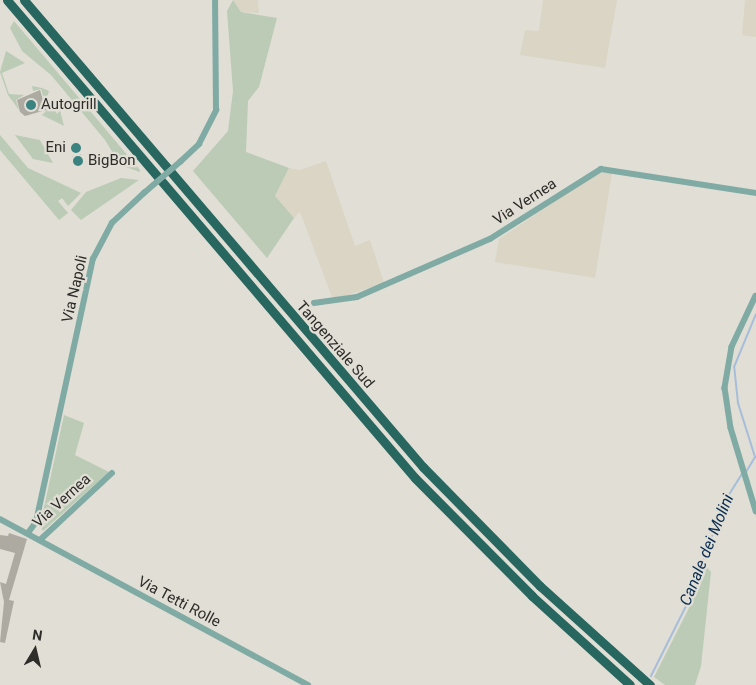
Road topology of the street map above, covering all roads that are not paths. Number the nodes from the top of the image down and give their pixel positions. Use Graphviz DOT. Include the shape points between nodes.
graph roads {
  1 [pos="7,0"];
  2 [pos="24,0"];
  3 [pos="215,0"];
  4 [pos="756,193"];
  5 [pos="756,296"];
  6 [pos="314,303"];
  7 [pos="112,473"];
  8 [pos="756,511"];
  9 [pos="0,519"];
  10 [pos="28,534"];
  11 [pos="40,540"];
  12 [pos="308,685"];
  13 [pos="630,685"];
  14 [pos="650,685"];
  1 -- 13 [label="highway, Tangenziale Sud" via="415,478 532,596"];
  2 -- 14 [label="highway, Tangenziale Sud" via="423,467 540,586"];
  3 -- 10 [label="street, Via Napoli, bridge" via="216,110 198,144 112,223 93,259 36,522"];
  4 -- 6 [label="street, Via Vernea" via="601,169 490,239 357,297"];
  5 -- 8 [label="street" via="726,367 726,407"];
  7 -- 11 [label="street, Via Vernea"];
  9 -- 10 [label="street, Via Vernea"];
  10 -- 11 [label="street, Via Vernea"];
  11 -- 12 [label="street, Via Tetti Rolle"];
}
